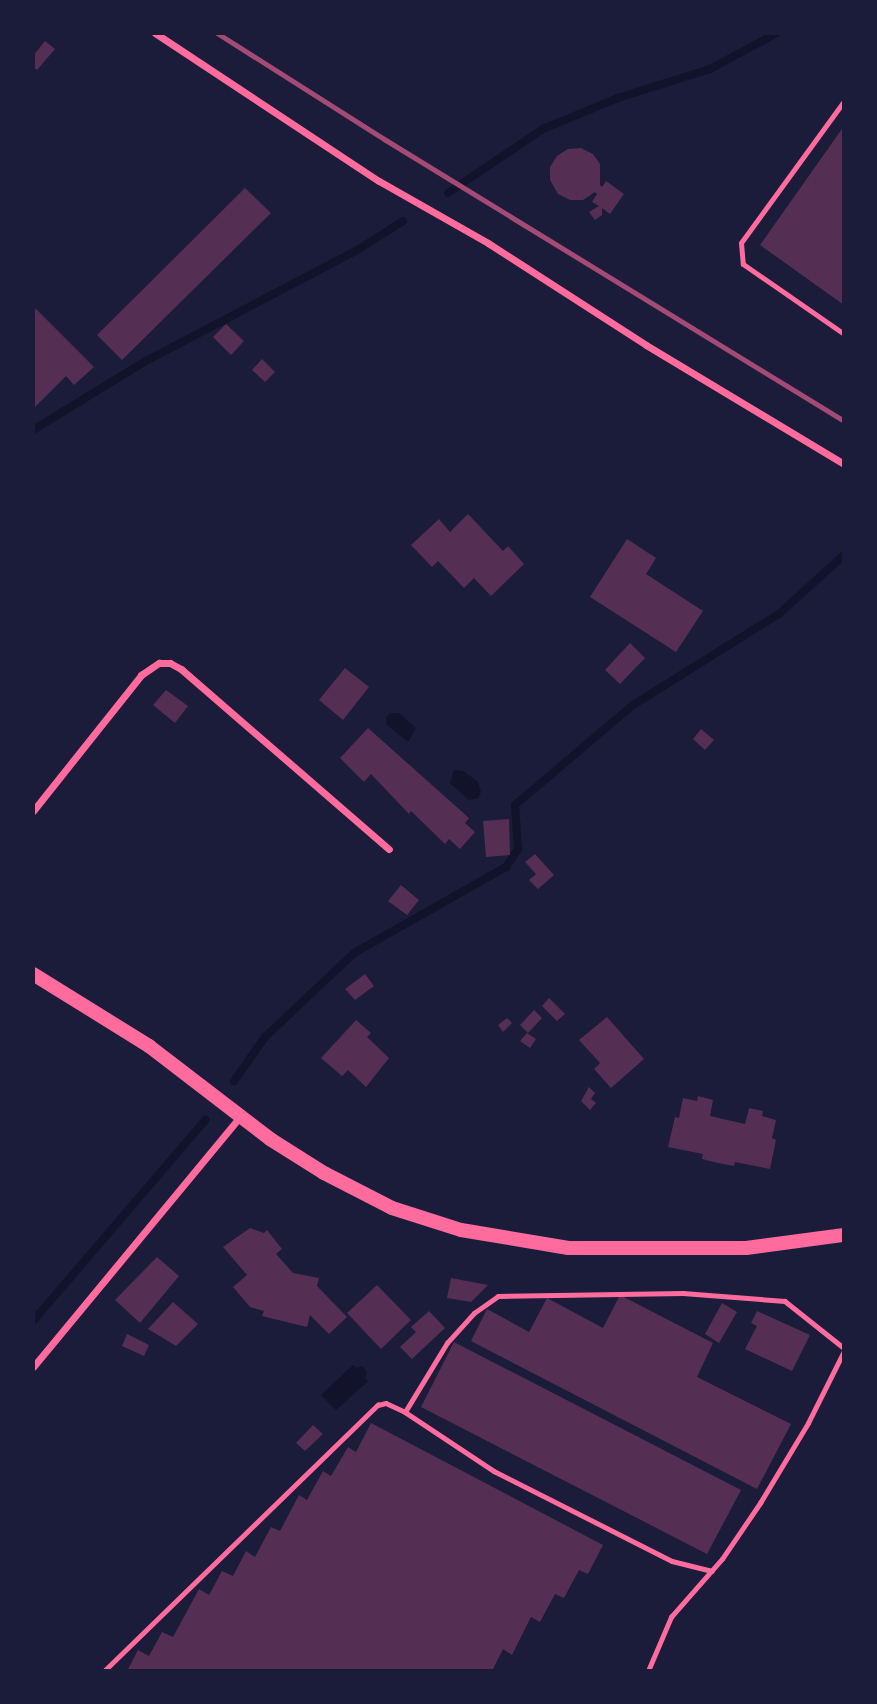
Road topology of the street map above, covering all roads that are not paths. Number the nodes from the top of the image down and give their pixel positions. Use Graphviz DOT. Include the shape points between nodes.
graph roads {
  1 [pos="155,33"];
  2 [pos="844,101"];
  3 [pos="844,334"];
  4 [pos="844,464"];
  5 [pos="33,811"];
  6 [pos="389,849"];
  7 [pos="33,974"];
  8 [pos="240,1116"];
  9 [pos="844,1235"];
  10 [pos="33,1367"];
  1 -- 4 [label="street" via="379,181 488,243"];
  2 -- 3 [label="lane" via="741,243 743,264"];
  5 -- 6 [label="street" via="141,675 159,663 170,663"];
  7 -- 8 [label="main road" via="149,1046"];
  8 -- 9 [label="main road" via="324,1173 392,1208 518,1242 568,1248 746,1248"];
  8 -- 10 [label="street"];
}
